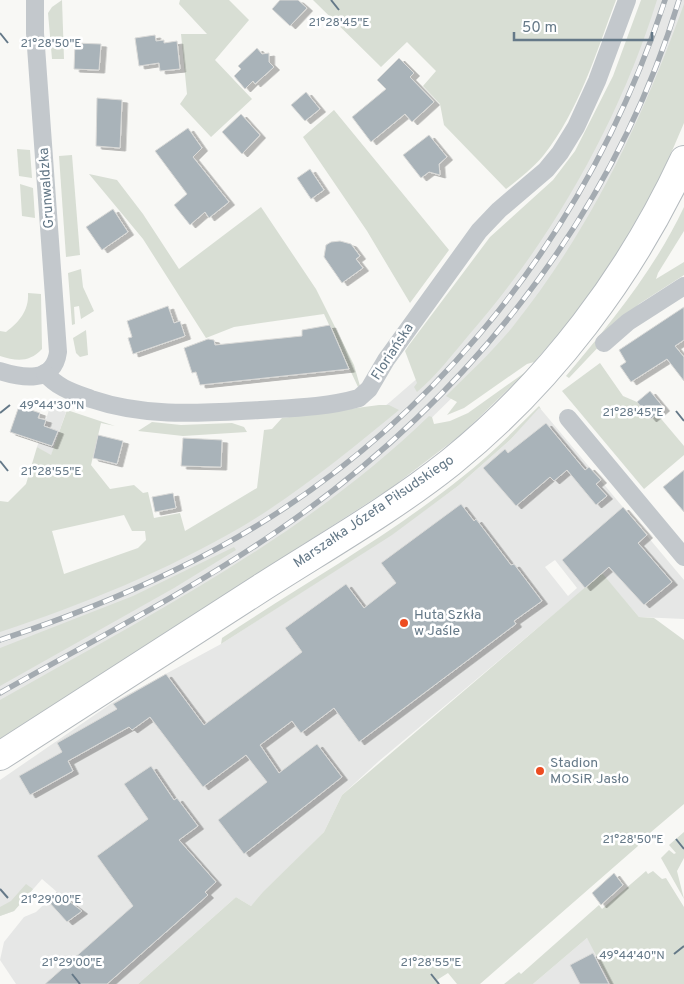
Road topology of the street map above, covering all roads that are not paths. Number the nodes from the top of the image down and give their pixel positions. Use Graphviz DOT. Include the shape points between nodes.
graph roads {
  1 [pos="35,0"];
  2 [pos="627,0"];
  3 [pos="684,160"];
  4 [pos="684,286"];
  5 [pos="604,343"];
  6 [pos="0,371"];
  7 [pos="46,373"];
  8 [pos="568,418"];
  9 [pos="684,557"];
  10 [pos="0,756"];
  1 -- 7 [label="street, Grunwaldzka" via="58,337 57,359"];
  2 -- 7 [label="street, Floriańska" via="597,81 560,153 546,170 479,231 386,360 369,389 359,398 277,409 165,414 128,410 88,398 60,388"];
  3 -- 10 [label="main road, Marszałka Józefa Piłsudskiego" via="631,260 587,322 524,394 457,456 385,508"];
  4 -- 5 [label="street" via="628,322"];
  6 -- 7 [label="street" via="24,378"];
  8 -- 9 [label="street"];
}
